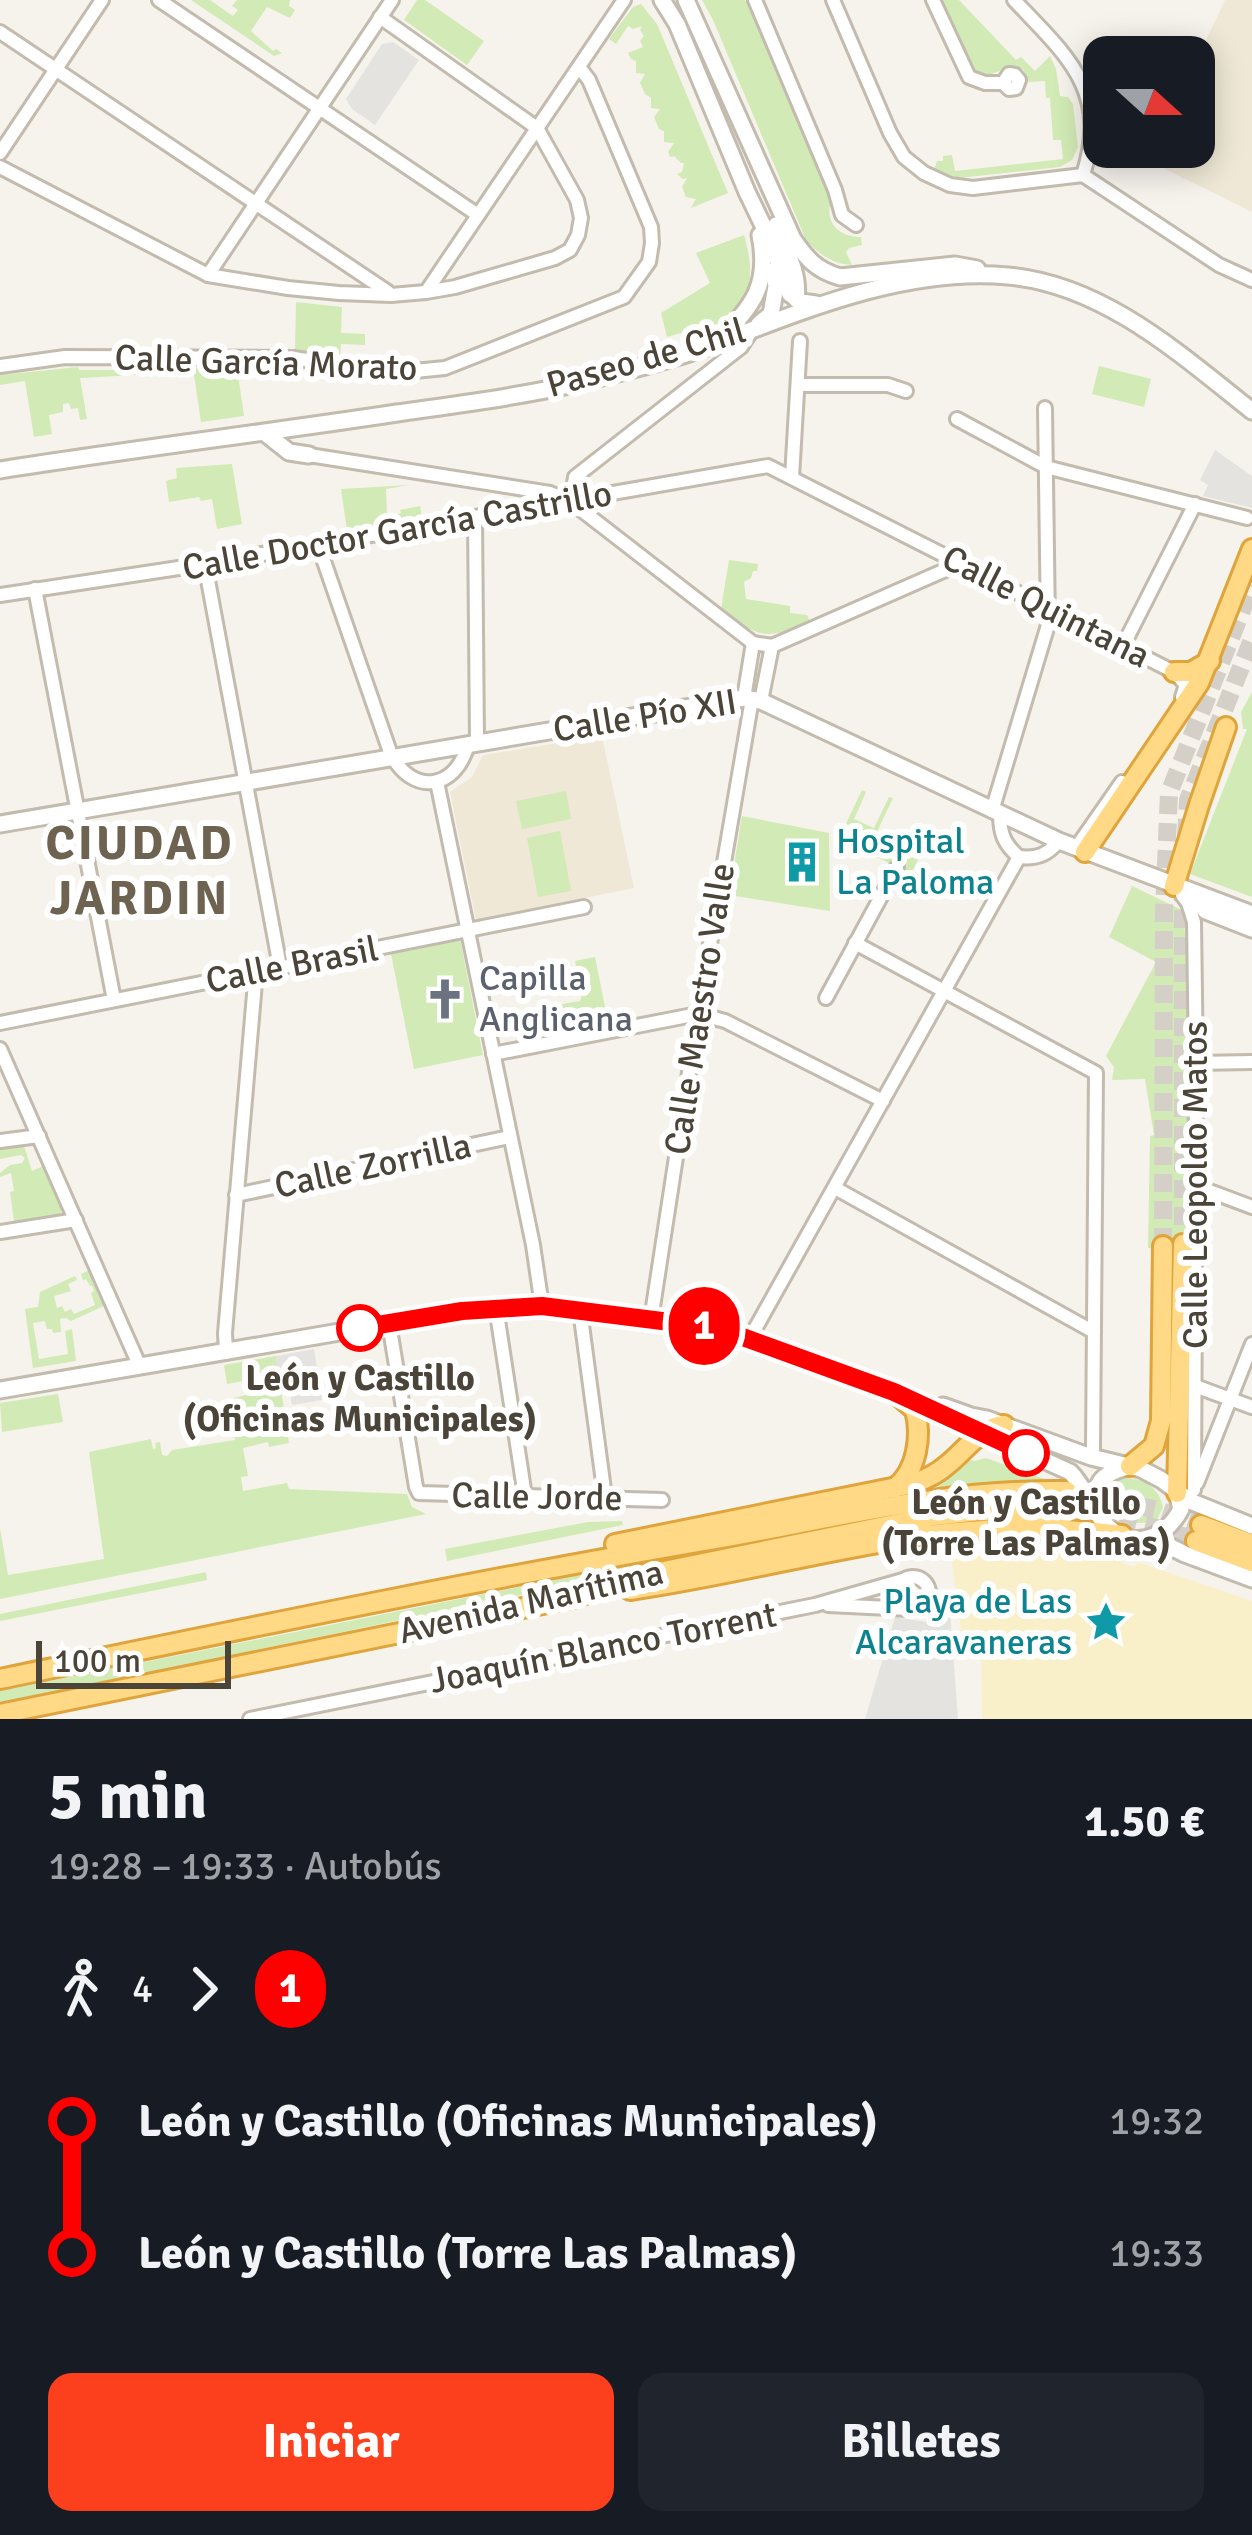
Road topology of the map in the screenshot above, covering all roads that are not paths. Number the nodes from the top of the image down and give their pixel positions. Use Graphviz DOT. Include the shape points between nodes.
graph roads {
  1 [pos="101,0"];
  2 [pos="159,0"];
  3 [pos="624,0"];
  4 [pos="662,0"];
  5 [pos="686,0"];
  6 [pos="755,0"];
  7 [pos="833,0"];
  8 [pos="933,0"];
  9 [pos="1014,0"];
  10 [pos="388,6"];
  11 [pos="0,32"];
  12 [pos="579,67"];
  13 [pos="55,70"];
  14 [pos="1004,83"];
  15 [pos="319,107"];
  16 [pos="741,126"];
  17 [pos="537,128"];
  18 [pos="0,152"];
  19 [pos="0,166"];
  20 [pos="1083,175"];
  21 [pos="747,192"];
  22 [pos="255,205"];
  23 [pos="478,215"];
  24 [pos="759,215"];
  25 [pos="856,225"];
  26 [pos="340,259"];
  27 [pos="208,274"];
  28 [pos="1010,275"];
  29 [pos="1252,280"];
  30 [pos="426,292"];
  31 [pos="340,293"];
  32 [pos="391,295"];
  33 [pos="796,300"];
  34 [pos="824,303"];
  35 [pos="776,320"];
  36 [pos="754,328"];
  37 [pos="800,341"];
  38 [pos="714,344"];
  39 [pos="0,367"];
  40 [pos="798,385"];
  41 [pos="906,391"];
  42 [pos="1045,408"];
  43 [pos="1252,411"];
  44 [pos="957,419"];
  45 [pos="294,429"];
  46 [pos="265,433"];
  47 [pos="309,455"];
  48 [pos="1046,467"];
  49 [pos="0,470"];
  50 [pos="792,477"];
  51 [pos="571,502"];
  52 [pos="1195,505"];
  53 [pos="475,518"];
  54 [pos="1247,518"];
  55 [pos="318,544"];
  56 [pos="1252,550"];
  57 [pos="205,564"];
  58 [pos="959,564"];
  59 [pos="35,590"];
  60 [pos="0,595"];
  61 [pos="1048,609"];
  62 [pos="753,643"];
  63 [pos="772,646"];
  64 [pos="1123,646"];
  65 [pos="1210,661"];
  66 [pos="1174,672"];
  67 [pos="752,699"];
  68 [pos="1226,728"];
  69 [pos="472,743"];
  70 [pos="391,755"];
  71 [pos="247,781"];
  72 [pos="437,782"];
  73 [pos="78,811"];
  74 [pos="996,812"];
  75 [pos="0,824"];
  76 [pos="1059,841"];
  77 [pos="1080,850"];
  78 [pos="1019,857"];
  79 [pos="896,867"];
  80 [pos="1180,888"];
  81 [pos="584,908"];
  82 [pos="1252,914"];
  83 [pos="1200,917"];
  84 [pos="1252,929"];
  85 [pos="468,931"];
  86 [pos="855,943"];
  87 [pos="280,967"];
  88 [pos="256,971"];
  89 [pos="944,991"];
  90 [pos="826,998"];
  91 [pos="114,1000"];
  92 [pos="698,1014"];
  93 [pos="0,1023"];
  94 [pos="0,1048"];
  95 [pos="493,1054"];
  96 [pos="1252,1062"];
  97 [pos="1196,1063"];
  98 [pos="883,1101"];
  99 [pos="39,1136"];
  100 [pos="509,1137"];
  101 [pos="0,1141"];
  102 [pos="1196,1186"];
  103 [pos="835,1188"];
  104 [pos="236,1195"];
  105 [pos="1252,1207"];
  106 [pos="76,1220"];
  107 [pos="0,1232"];
  108 [pos="1184,1244"];
  109 [pos="1162,1246"];
  110 [pos="542,1306"];
  111 [pos="496,1307"];
  112 [pos="580,1310"];
  113 [pos="651,1320"];
  114 [pos="389,1323"];
  115 [pos="1094,1332"];
  116 [pos="750,1338"];
  117 [pos="1252,1344"];
  118 [pos="226,1353"];
  119 [pos="140,1367"];
  120 [pos="1195,1386"];
  121 [pos="0,1390"];
  122 [pos="894,1392"];
  123 [pos="1231,1399"];
  124 [pos="1252,1407"];
  125 [pos="1004,1425"];
  126 [pos="982,1434"];
  127 [pos="1096,1458"];
  128 [pos="1130,1466"];
  129 [pos="895,1488"];
  130 [pos="1067,1491"];
  131 [pos="525,1496"];
  132 [pos="605,1497"];
  133 [pos="1186,1498"];
  134 [pos="662,1500"];
  135 [pos="1095,1507"];
  136 [pos="1065,1514"];
  137 [pos="1204,1526"];
  138 [pos="1252,1526"];
  139 [pos="1122,1535"];
  140 [pos="1153,1538"];
  141 [pos="1252,1544"];
  142 [pos="1252,1562"];
  143 [pos="547,1568"];
  144 [pos="903,1580"];
  145 [pos="1252,1580"];
  146 [pos="572,1598"];
  147 [pos="815,1605"];
  148 [pos="910,1609"];
  149 [pos="0,1679"];
  150 [pos="0,1714"];
  151 [pos="250,1719"];
  1 -- 13 [label="street"];
  2 -- 15 [label="street"];
  3 -- 12 [label="street"];
  4 -- 21 [label="street"];
  5 -- 16 [label="street"];
  6 -- 25 [label="street" via="842,215"];
  7 -- 20 [label="street" via="890,134 924,173 973,188"];
  8 -- 14 [label="street" via="969,77"];
  9 -- 20 [label="street" via="1083,82 1091,150"];
  10 -- 15 [label="street"];
  10 -- 17 [label="street"];
  11 -- 13 [label="street"];
  12 -- 17 [label="street"];
  12 -- 39 [label="street, Calle García Morato" via="651,227 649,262 624,297 423,371 293,358 65,357"];
  13 -- 18 [label="street"];
  13 -- 22 [label="street"];
  15 -- 22 [label="street"];
  15 -- 23 [label="street"];
  16 -- 28 [label="street" via="793,238 823,272 955,265"];
  16 -- 33 [label="street" via="795,276"];
  17 -- 23 [label="street"];
  17 -- 30 [label="street" via="577,200 581,218 570,250"];
  19 -- 27 [label="street"];
  20 -- 29 [label="street"];
  21 -- 24 [label="street"];
  21 -- 38 [label="street" via="762,280 752,306"];
  22 -- 26 [label="street"];
  22 -- 27 [label="street"];
  23 -- 30 [label="street"];
  24 -- 33 [label="street"];
  24 -- 36 [label="street" via="776,286 771,314"];
  26 -- 31 [label="street"];
  26 -- 32 [label="street"];
  27 -- 31 [label="street"];
  28 -- 34 [label="street, Paseo de Chil" via="947,276"];
  28 -- 43 [label="street, Paseo de Chil" via="1128,318"];
  30 -- 32 [label="street"];
  31 -- 32 [label="street"];
  33 -- 34 [label="street"];
  33 -- 35 [label="street"];
  34 -- 35 [label="street, Paseo de Chil"];
  35 -- 36 [label="street, Paseo de Chil"];
  36 -- 38 [label="street, Paseo de Chil"];
  36 -- 51 [label="street" via="741,347 575,477"];
  37 -- 40 [label="street"];
  38 -- 45 [label="street, Paseo de Chil" via="565,385"];
  40 -- 41 [label="street"];
  40 -- 50 [label="street"];
  42 -- 48 [label="street"];
  44 -- 48 [label="street"];
  45 -- 46 [label="street, Paseo de Chil"];
  45 -- 47 [label="street"];
  46 -- 47 [label="street" via="289,452"];
  46 -- 49 [label="street, Paseo de Chil"];
  47 -- 51 [label="street"];
  48 -- 52 [label="street"];
  48 -- 61 [label="street"];
  50 -- 51 [label="street, Calle Doctor García Castrillo" via="768,466"];
  50 -- 58 [label="street, Calle Quintana"];
  51 -- 53 [label="street, Calle Doctor García Castrillo"];
  51 -- 62 [label="street"];
  52 -- 54 [label="street"];
  52 -- 64 [label="street"];
  53 -- 55 [label="street, Calle Doctor García Castrillo"];
  53 -- 69 [label="street"];
  55 -- 57 [label="street, Calle Doctor García Castrillo"];
  55 -- 70 [label="street"];
  56 -- 65 [label="highway"];
  57 -- 59 [label="street, Calle Doctor García Castrillo"];
  57 -- 71 [label="street"];
  58 -- 61 [label="street, Calle Quintana"];
  58 -- 63 [label="street"];
  59 -- 60 [label="street, Calle Doctor García Castrillo"];
  59 -- 73 [label="street"];
  61 -- 64 [label="street, Calle Quintana"];
  61 -- 74 [label="street"];
  62 -- 63 [label="street"];
  62 -- 67 [label="street"];
  63 -- 67 [label="street"];
  64 -- 66 [label="street, Calle Quintana"];
  65 -- 66 [label="highway"];
  65 -- 77 [label="highway"];
  66 -- 77 [label="street, Calle Quintana" via="1185,692"];
  67 -- 69 [label="street, Calle Pío XII"];
  67 -- 74 [label="street, Calle Pío XII"];
  67 -- 92 [label="street, Calle Maestro Valle"];
  68 -- 80 [label="highway"];
  69 -- 70 [label="street, Calle Pío XII"];
  69 -- 72 [label="street" via="453,774"];
  70 -- 71 [label="street, Calle Pío XII"];
  70 -- 72 [label="street" via="409,778"];
  71 -- 73 [label="street, Calle Pío XII"];
  71 -- 87 [label="street"];
  72 -- 85 [label="street"];
  73 -- 75 [label="street, Calle Pío XII"];
  73 -- 91 [label="street"];
  74 -- 76 [label="street, Calle Pío XII"];
  74 -- 78 [label="street" via="1007,847"];
  76 -- 77 [label="street, Calle Pío XII"];
  76 -- 78 [label="street" via="1044,855"];
  77 -- 80 [label="street, Calle Pío XII"];
  78 -- 89 [label="street"];
  79 -- 86 [label="street"];
  80 -- 82 [label="street, Calle Pío XII"];
  80 -- 83 [label="street"];
  81 -- 85 [label="street, Calle Brasil"];
  83 -- 84 [label="street"];
  83 -- 97 [label="street, Calle Leopoldo Matos"];
  85 -- 87 [label="street, Calle Brasil"];
  85 -- 95 [label="street"];
  86 -- 89 [label="street"];
  86 -- 90 [label="street"];
  87 -- 88 [label="street, Calle Brasil"];
  88 -- 91 [label="street, Calle Brasil"];
  88 -- 104 [label="street"];
  89 -- 98 [label="street"];
  89 -- 115 [label="street" via="1096,1073"];
  91 -- 93 [label="street, Calle Brasil"];
  92 -- 95 [label="street"];
  92 -- 98 [label="street"];
  92 -- 113 [label="street, Calle Maestro Valle"];
  94 -- 99 [label="street"];
  95 -- 100 [label="street"];
  96 -- 97 [label="street"];
  97 -- 102 [label="street, Calle Leopoldo Matos"];
  98 -- 103 [label="street"];
  99 -- 101 [label="street"];
  99 -- 106 [label="street"];
  100 -- 104 [label="street, Calle Zorrilla"];
  100 -- 110 [label="street"];
  102 -- 105 [label="street"];
  102 -- 120 [label="street, Calle Leopoldo Matos"];
  103 -- 115 [label="street"];
  103 -- 116 [label="street"];
  104 -- 118 [label="street"];
  106 -- 107 [label="street"];
  106 -- 119 [label="street"];
  108 -- 133 [label="highway"];
  109 -- 128 [label="highway" via="1159,1435"];
  110 -- 111 [label="street"];
  110 -- 112 [label="street"];
  111 -- 114 [label="street"];
  111 -- 131 [label="street"];
  112 -- 113 [label="street"];
  112 -- 132 [label="street"];
  113 -- 116 [label="street"];
  114 -- 118 [label="street"];
  114 -- 131 [label="street, Calle Jorde" via="419,1493"];
  115 -- 127 [label="street"];
  116 -- 122 [label="street"];
  117 -- 123 [label="street"];
  118 -- 119 [label="street"];
  119 -- 121 [label="street"];
  120 -- 123 [label="street"];
  120 -- 133 [label="street, Calle Leopoldo Matos"];
  122 -- 125 [label="street"];
  122 -- 126 [label="street"];
  122 -- 129 [label="highway" via="918,1418 911,1468"];
  123 -- 124 [label="street"];
  123 -- 133 [label="street"];
  125 -- 126 [label="highway"];
  125 -- 127 [label="street"];
  126 -- 129 [label="highway" via="942,1470"];
  126 -- 135 [label="street" via="1070,1472"];
  127 -- 128 [label="street"];
  128 -- 133 [label="street"];
  128 -- 135 [label="street" via="1103,1478"];
  129 -- 143 [label="highway" via="613,1544"];
  130 -- 143 [label="highway, Avenida Marítima" via="936,1497"];
  131 -- 132 [label="street, Calle Jorde"];
  132 -- 134 [label="street, Calle Jorde"];
  133 -- 137 [label="street"];
  133 -- 140 [label="street" via="1170,1528"];
  135 -- 139 [label="street"];
  136 -- 146 [label="highway, Avenida Marítima" via="934,1516 649,1574"];
  137 -- 138 [label="street"];
  137 -- 141 [label="highway"];
  137 -- 142 [label="highway"];
  139 -- 140 [label="street"];
  139 -- 146 [label="highway" via="992,1529 920,1536"];
  140 -- 145 [label="street"];
  143 -- 149 [label="highway, Avenida Marítima"];
  144 -- 147 [label="street, Joaquín Blanco Torrent"];
  144 -- 148 [label="street" via="896,1594"];
  144 -- 148 [label="street" via="927,1587 927,1601"];
  146 -- 150 [label="highway, Avenida Marítima"];
  147 -- 148 [label="street, Joaquín Blanco Torrent"];
  147 -- 151 [label="street, Joaquín Blanco Torrent"];
}
